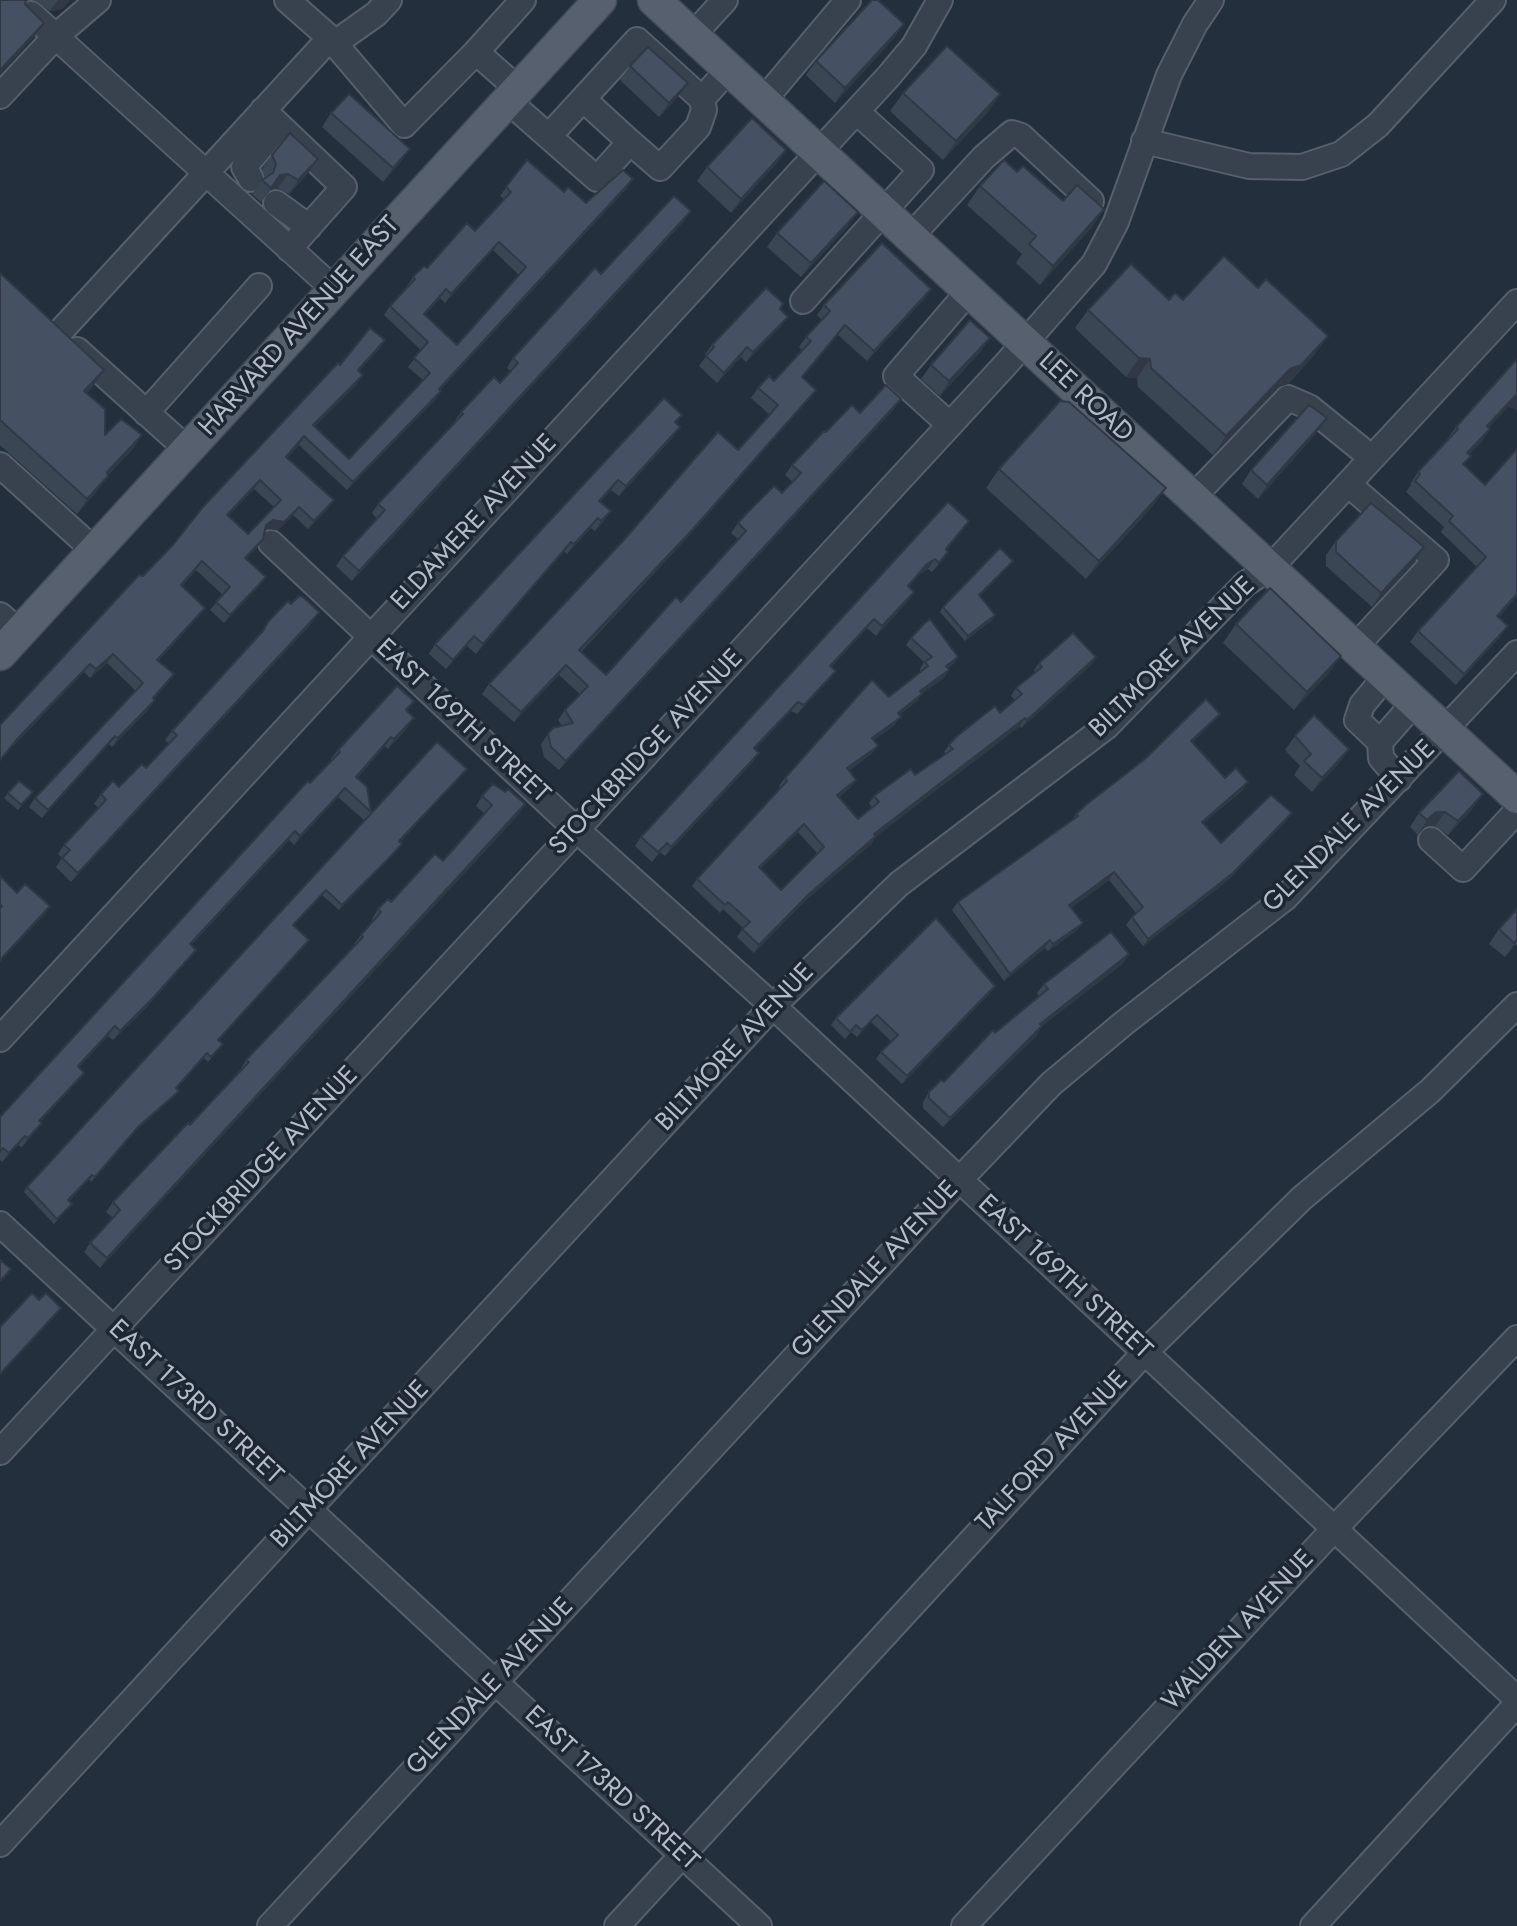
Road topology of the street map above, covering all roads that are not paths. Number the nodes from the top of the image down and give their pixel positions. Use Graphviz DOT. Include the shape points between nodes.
graph roads {
  1 [pos="98,0"];
  2 [pos="287,0"];
  3 [pos="388,0"];
  4 [pos="523,0"];
  5 [pos="600,0"];
  6 [pos="654,0"];
  7 [pos="726,0"];
  8 [pos="848,0"];
  9 [pos="940,0"];
  10 [pos="1211,0"];
  11 [pos="1493,0"];
  12 [pos="24,8"];
  13 [pos="56,36"];
  14 [pos="692,36"];
  15 [pos="333,40"];
  16 [pos="476,52"];
  17 [pos="729,69"];
  18 [pos="512,95"];
  19 [pos="0,96"];
  20 [pos="583,99"];
  21 [pos="702,99"];
  22 [pos="763,101"];
  23 [pos="857,112"];
  24 [pos="271,118"];
  25 [pos="548,136"];
  26 [pos="1143,141"];
  27 [pos="631,142"];
  28 [pos="819,153"];
  29 [pos="207,172"];
  30 [pos="251,179"];
  31 [pos="1091,201"];
  32 [pos="276,203"];
  33 [pos="883,212"];
  34 [pos="309,226"];
  35 [pos="910,237"];
  36 [pos="289,249"];
  37 [pos="259,286"];
  38 [pos="335,290"];
  39 [pos="969,291"];
  40 [pos="803,301"];
  41 [pos="1517,302"];
  42 [pos="37,313"];
  43 [pos="60,334"];
  44 [pos="1025,343"];
  45 [pos="146,413"];
  46 [pos="950,425"];
  47 [pos="188,450"];
  48 [pos="1372,458"];
  49 [pos="0,465"];
  50 [pos="1348,484"];
  51 [pos="1193,497"];
  52 [pos="271,543"];
  53 [pos="95,551"];
  54 [pos="1270,568"];
  55 [pos="7,634"];
  56 [pos="370,636"];
  57 [pos="1355,648"];
  58 [pos="1517,653"];
  59 [pos="1386,676"];
  60 [pos="1415,702"];
  61 [pos="1446,731"];
  62 [pos="1380,742"];
  63 [pos="1399,779"];
  64 [pos="1516,797"];
  65 [pos="577,830"];
  66 [pos="1431,839"];
  67 [pos="1517,1005"];
  68 [pos="773,1006"];
  69 [pos="0,1039"];
  70 [pos="959,1180"];
  71 [pos="0,1224"];
  72 [pos="114,1329"];
  73 [pos="1517,1338"];
  74 [pos="1144,1353"];
  75 [pos="0,1452"];
  76 [pos="310,1509"];
  77 [pos="1335,1528"];
  78 [pos="496,1682"];
  79 [pos="1517,1701"];
  80 [pos="0,1844"];
  81 [pos="682,1856"];
  82 [pos="270,1926"];
  83 [pos="617,1926"];
  84 [pos="759,1926"];
  85 [pos="964,1926"];
  86 [pos="1313,1926"];
  1 -- 13 [label="street"];
  2 -- 15 [label="street"];
  3 -- 15 [label="street" via="376,14"];
  4 -- 16 [label="street"];
  5 -- 18 [label="main road, HARVARD AVENUE EAST"];
  6 -- 14 [label="main road, LEE ROAD"];
  7 -- 14 [label="street"];
  8 -- 22 [label="street"];
  9 -- 23 [label="street, ELDAMERE AVENUE" via="910,33"];
  10 -- 26 [label="street, STOCKBRIDGE AVENUE" via="1169,75"];
  11 -- 26 [label="street" via="1378,125 1340,154 1302,167 1249,166"];
  12 -- 13 [label="street"];
  13 -- 19 [label="street"];
  13 -- 29 [label="street"];
  14 -- 17 [label="main road, LEE ROAD"];
  15 -- 16 [label="street" via="404,125"];
  15 -- 24 [label="street"];
  16 -- 18 [label="street"];
  17 -- 21 [label="street"];
  17 -- 22 [label="main road, LEE ROAD"];
  18 -- 25 [label="street"];
  18 -- 38 [label="main road, HARVARD AVENUE EAST"];
  20 -- 21 [label="street" via="637,40"];
  20 -- 25 [label="street"];
  20 -- 27 [label="street"];
  21 -- 27 [label="street" via="704,110 698,127 660,168"];
  22 -- 28 [label="main road, LEE ROAD"];
  23 -- 28 [label="street, ELDAMERE AVENUE"];
  23 -- 33 [label="street" via="922,170"];
  24 -- 29 [label="street"];
  24 -- 30 [label="street" via="244,167"];
  24 -- 34 [label="street" via="344,187"];
  25 -- 27 [label="street" via="597,178"];
  26 -- 44 [label="street, STOCKBRIDGE AVENUE" via="1116,222 1094,264"];
  28 -- 33 [label="main road, LEE ROAD"];
  28 -- 56 [label="street, ELDAMERE AVENUE"];
  29 -- 36 [label="street"];
  29 -- 43 [label="street"];
  31 -- 35 [label="street" via="1021,136 1012,133"];
  32 -- 34 [label="street"];
  33 -- 35 [label="main road, LEE ROAD"];
  33 -- 40 [label="street"];
  34 -- 36 [label="street"];
  35 -- 39 [label="main road, LEE ROAD"];
  36 -- 38 [label="street"];
  37 -- 45 [label="street"];
  38 -- 47 [label="main road, HARVARD AVENUE EAST"];
  39 -- 44 [label="main road, LEE ROAD"];
  39 -- 46 [label="street" via="896,376"];
  41 -- 48 [label="street, BILTMORE AVENUE"];
  42 -- 43 [label="street"];
  43 -- 45 [label="street"];
  44 -- 46 [label="street, STOCKBRIDGE AVENUE"];
  44 -- 51 [label="main road, LEE ROAD"];
  45 -- 47 [label="street"];
  46 -- 65 [label="street, STOCKBRIDGE AVENUE"];
  47 -- 53 [label="main road, HARVARD AVENUE EAST"];
  48 -- 50 [label="street, BILTMORE AVENUE"];
  48 -- 51 [label="street" via="1309,407 1288,398"];
  49 -- 53 [label="street"];
  50 -- 54 [label="street, BILTMORE AVENUE"];
  50 -- 57 [label="street" via="1436,560"];
  51 -- 54 [label="main road, LEE ROAD"];
  52 -- 56 [label="street, EAST 169TH STREET"];
  53 -- 55 [label="main road, HARVARD AVENUE EAST"];
  54 -- 57 [label="main road, LEE ROAD"];
  54 -- 68 [label="street, BILTMORE AVENUE" via="1245,584 1107,726 899,884"];
  56 -- 65 [label="street, EAST 169TH STREET"];
  56 -- 69 [label="street, ELDAMERE AVENUE"];
  57 -- 59 [label="main road, LEE ROAD"];
  58 -- 61 [label="street, GLENDALE AVENUE"];
  59 -- 60 [label="main road, LEE ROAD"];
  59 -- 62 [label="street" via="1357,715"];
  60 -- 61 [label="main road, LEE ROAD"];
  60 -- 62 [label="street"];
  61 -- 63 [label="street, GLENDALE AVENUE"];
  61 -- 64 [label="main road, LEE ROAD"];
  62 -- 63 [label="street" via="1381,758"];
  63 -- 70 [label="street, GLENDALE AVENUE" via="1285,898 1051,1084"];
  64 -- 66 [label="street" via="1463,869"];
  65 -- 68 [label="street, EAST 169TH STREET"];
  65 -- 72 [label="street, STOCKBRIDGE AVENUE"];
  67 -- 74 [label="street, TALFORD AVENUE" via="1430,1091 1284,1215"];
  68 -- 70 [label="street, EAST 169TH STREET"];
  68 -- 76 [label="street, BILTMORE AVENUE"];
  70 -- 74 [label="street, EAST 169TH STREET"];
  70 -- 78 [label="street, GLENDALE AVENUE"];
  71 -- 72 [label="street, EAST 173RD STREET"];
  72 -- 75 [label="street, STOCKBRIDGE AVENUE"];
  72 -- 76 [label="street, EAST 173RD STREET"];
  73 -- 77 [label="street, WALDEN AVENUE"];
  74 -- 77 [label="street, EAST 169TH STREET"];
  74 -- 81 [label="street, TALFORD AVENUE"];
  76 -- 78 [label="street, EAST 173RD STREET"];
  76 -- 80 [label="street, BILTMORE AVENUE"];
  77 -- 79 [label="street, EAST 169TH STREET"];
  77 -- 85 [label="street, WALDEN AVENUE"];
  78 -- 81 [label="street, EAST 173RD STREET"];
  78 -- 82 [label="street, GLENDALE AVENUE"];
  79 -- 86 [label="street"];
  81 -- 83 [label="street, TALFORD AVENUE"];
  81 -- 84 [label="street, EAST 173RD STREET"];
}
